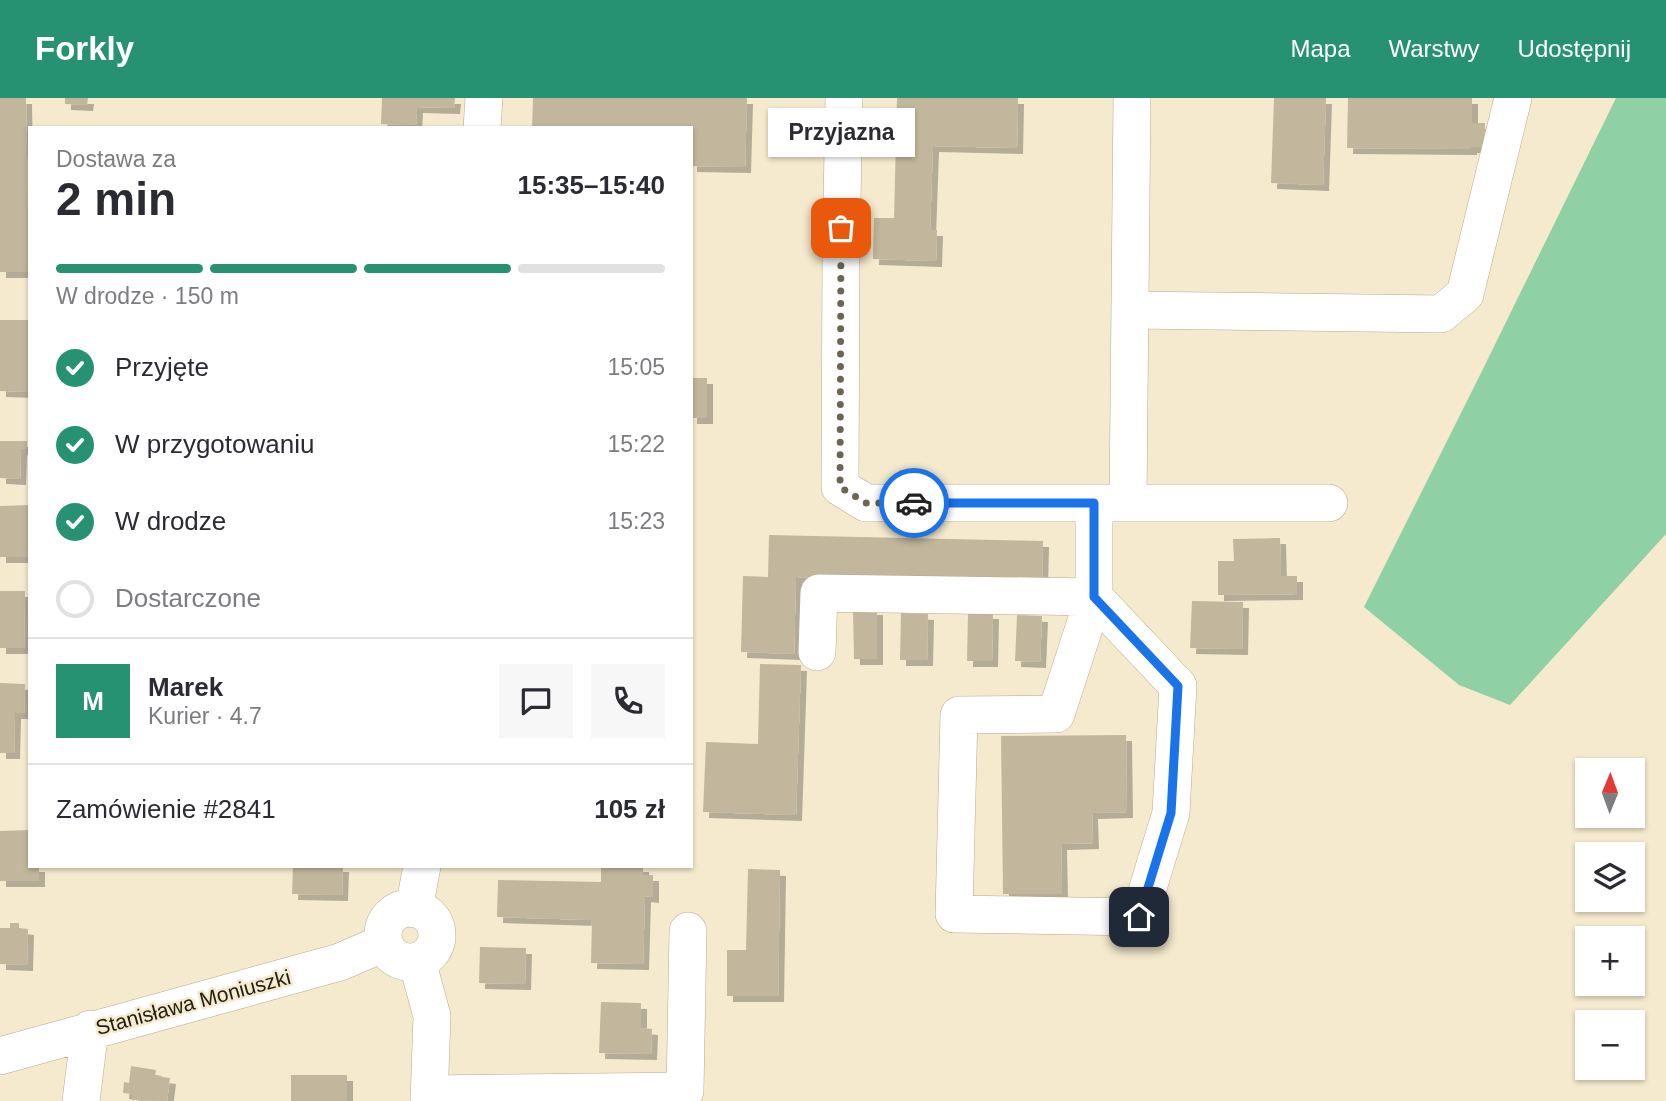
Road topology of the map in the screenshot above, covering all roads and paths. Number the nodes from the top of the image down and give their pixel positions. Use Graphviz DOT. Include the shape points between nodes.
graph roads {
  1 [pos="484,98"];
  2 [pos="845,98"];
  3 [pos="1132,98"];
  4 [pos="1513,98"];
  5 [pos="482,126"];
  6 [pos="1130,310"];
  7 [pos="1111,503"];
  8 [pos="1329,503"];
  9 [pos="1094,597"];
  10 [pos="817,652"];
  11 [pos="422,868"];
  12 [pos="414,909"];
  13 [pos="688,932"];
  14 [pos="384,943"];
  15 [pos="417,961"];
  16 [pos="90,1029"];
  17 [pos="0,1056"];
  18 [pos="429,1098"];
  19 [pos="80,1101"];
  1 -- 5 [label="street"];
  2 -- 7 [label="street" via="840,487 866,503"];
  3 -- 6 [label="street"];
  4 -- 6 [label="street" via="1465,294 1441,314"];
  6 -- 7 [label="street"];
  7 -- 8 [label="street"];
  7 -- 9 [label="street"];
  9 -- 9 [label="street" via="1056,714 959,715 954,914 1139,917 1171,813 1178,686"];
  9 -- 10 [label="street" via="819,593"];
  11 -- 12 [label="street"];
  12 -- 14 [label="street" via="390,918"];
  12 -- 15 [label="street" via="430,917 437,934 432,952"];
  13 -- 18 [label="street" via="685,1091"];
  14 -- 15 [label="street" via="400,961"];
  14 -- 16 [label="street, Stanisława Moniuszki" via="340,962"];
  15 -- 18 [label="street" via="432,1016"];
  16 -- 17 [label="street, Stanisława Moniuszki"];
  16 -- 19 [label="street"];
}
